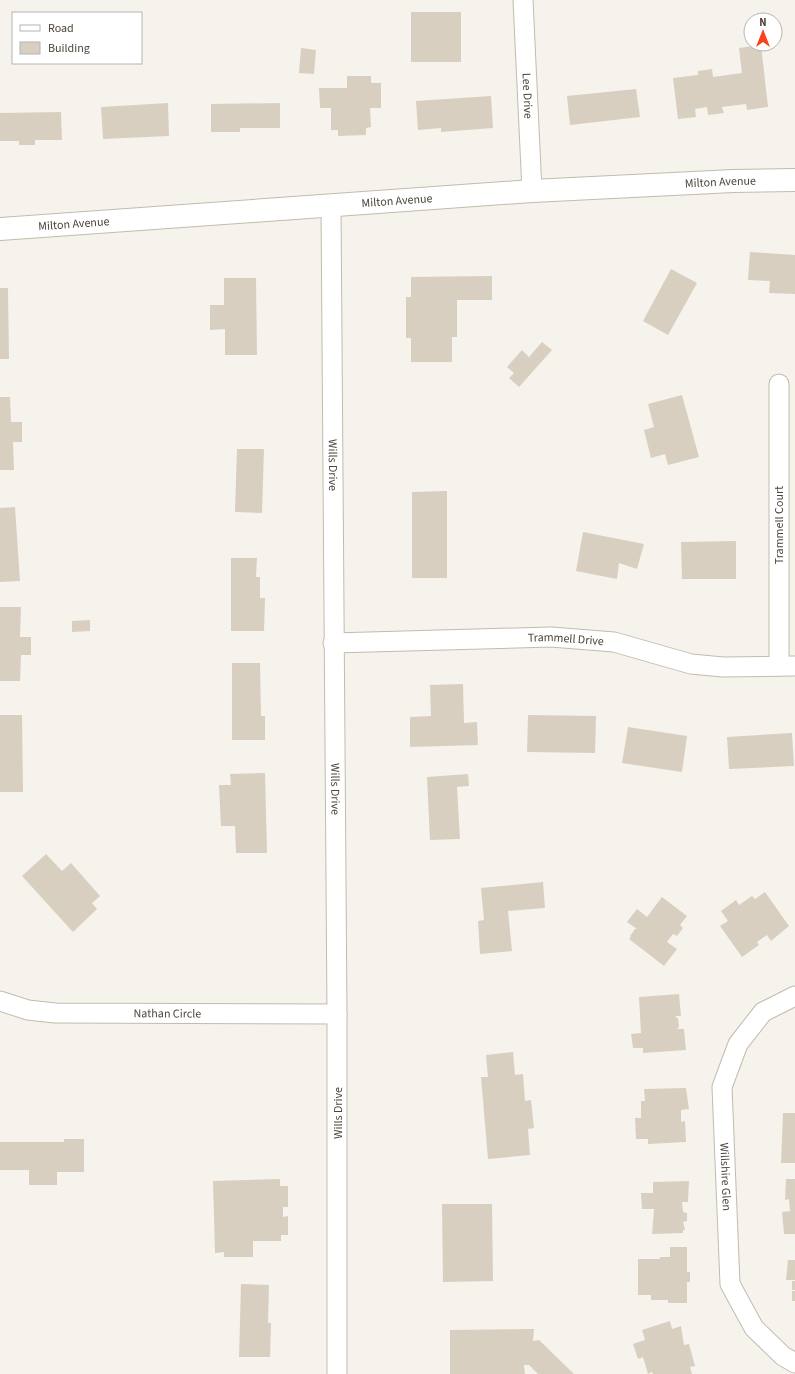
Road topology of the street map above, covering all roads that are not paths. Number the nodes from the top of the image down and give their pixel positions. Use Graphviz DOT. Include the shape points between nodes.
graph roads {
  1 [pos="523,0"];
  2 [pos="795,180"];
  3 [pos="532,191"];
  4 [pos="331,205"];
  5 [pos="0,229"];
  6 [pos="779,384"];
  7 [pos="333,643"];
  8 [pos="787,666"];
  9 [pos="795,996"];
  10 [pos="0,1001"];
  11 [pos="337,1014"];
  12 [pos="795,1363"];
  13 [pos="337,1374"];
  1 -- 3 [label="street, Lee Drive"];
  2 -- 3 [label="street, Milton Avenue"];
  3 -- 4 [label="street, Milton Avenue"];
  4 -- 5 [label="street, Milton Avenue"];
  4 -- 7 [label="street, Wills Drive"];
  6 -- 8 [label="street, Trammell Court"];
  7 -- 8 [label="street, Trammell Drive" via="551,637 614,642 691,664 723,668"];
  7 -- 11 [label="street, Wills Drive"];
  9 -- 12 [label="street, Willshire Glen" via="764,1012 742,1038 722,1087 730,1284 754,1328 783,1356"];
  10 -- 11 [label="street, Nathan Circle" via="28,1010 55,1013"];
  11 -- 13 [label="street, Wills Drive"];
}
